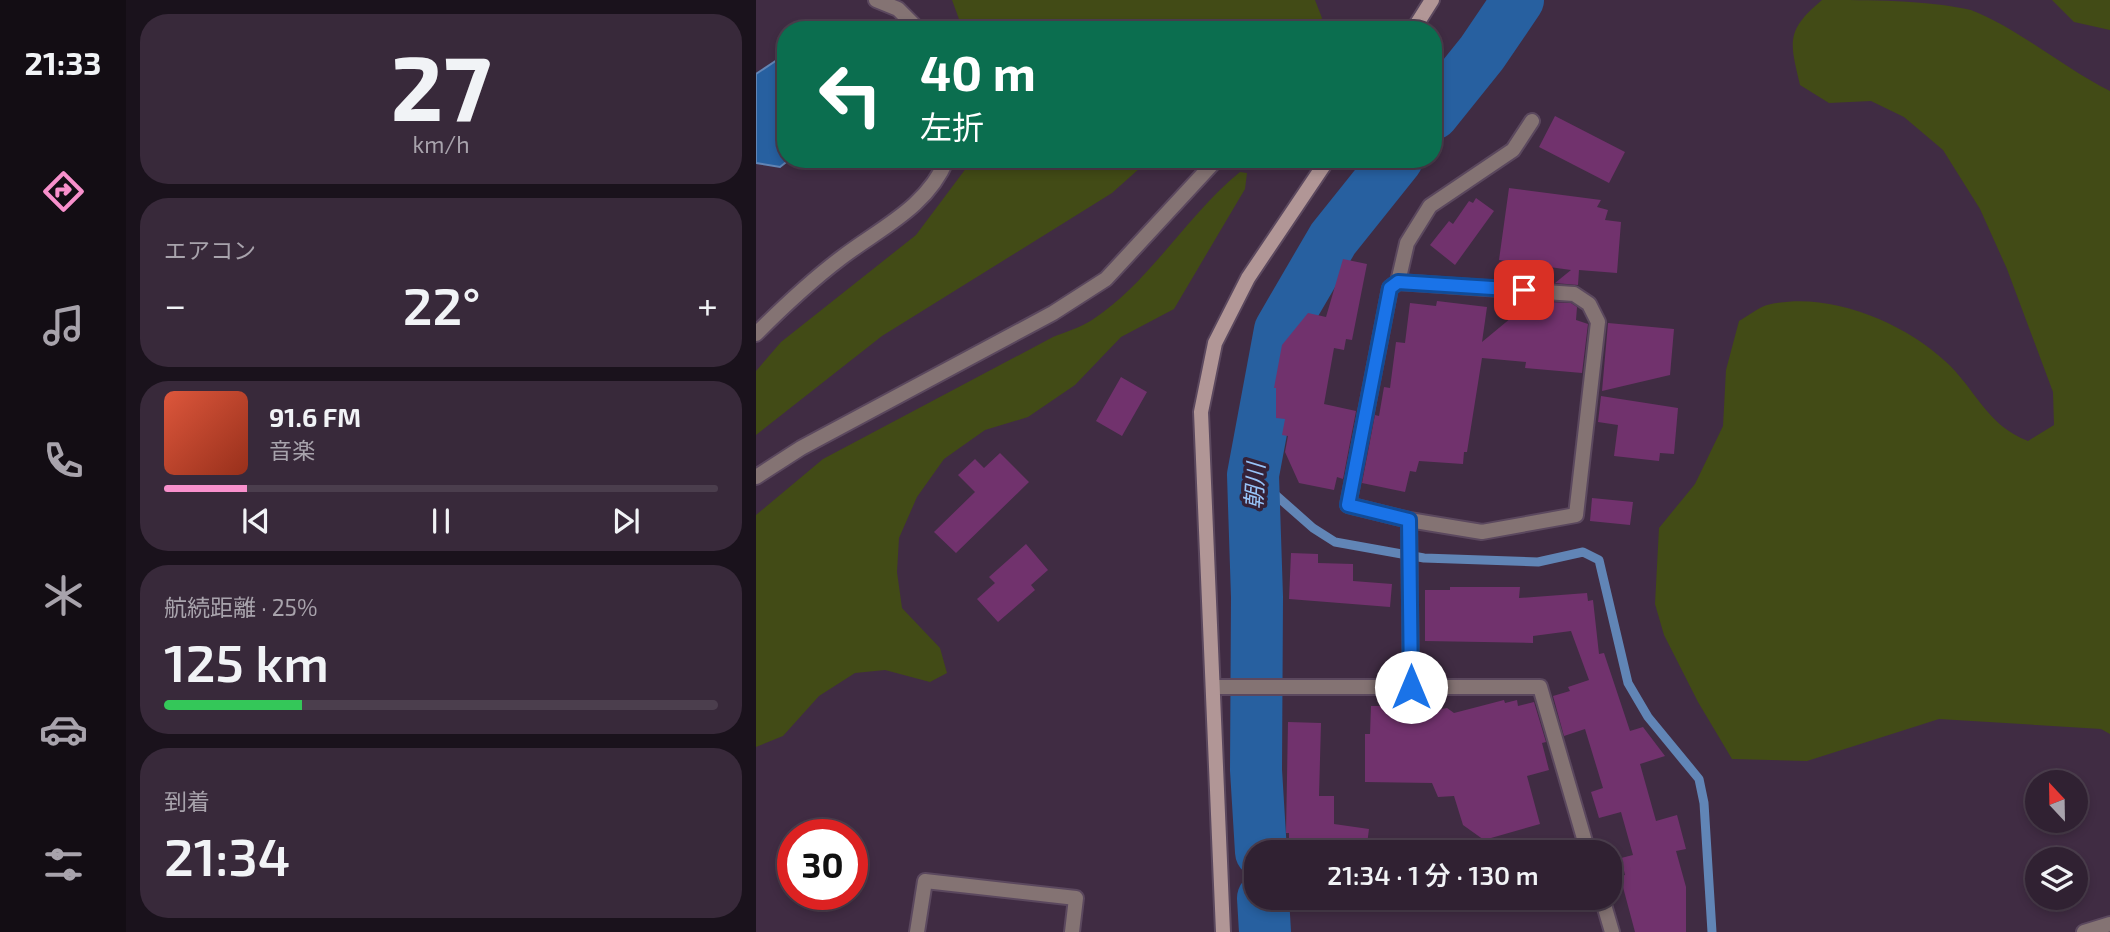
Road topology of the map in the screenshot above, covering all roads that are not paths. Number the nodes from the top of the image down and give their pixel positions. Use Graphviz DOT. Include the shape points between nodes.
graph roads {
  1 [pos="876,0"];
  2 [pos="1432,0"];
  3 [pos="910,21"];
  4 [pos="1419,21"];
  5 [pos="1532,121"];
  6 [pos="943,168"];
  7 [pos="1209,168"];
  8 [pos="1322,168"];
  9 [pos="1398,282"];
  10 [pos="756,334"];
  11 [pos="756,477"];
  12 [pos="1409,520"];
  13 [pos="1213,687"];
  14 [pos="1411,687"];
  15 [pos="1584,840"];
  16 [pos="1606,910"];
  17 [pos="2110,924"];
  18 [pos="917,932"];
  19 [pos="1072,932"];
  20 [pos="1223,932"];
  21 [pos="1612,932"];
  22 [pos="2084,932"];
  1 -- 3 [label="street" via="898,9"];
  2 -- 4 [label="street"];
  5 -- 9 [label="street" via="1513,150 1430,206 1407,243"];
  6 -- 10 [label="street" via="913,208 840,258"];
  7 -- 11 [label="street" via="1106,279"];
  8 -- 13 [label="street" via="1248,278 1215,343 1201,412"];
  9 -- 12 [label="street" via="1390,288 1348,505"];
  9 -- 12 [label="street" via="1574,294 1589,304 1598,322 1576,515 1482,531"];
  12 -- 14 [label="street"];
  13 -- 14 [label="street"];
  13 -- 20 [label="street"];
  14 -- 15 [label="street" via="1539,687"];
  16 -- 21 [label="street"];
  17 -- 22 [label="street"];
  18 -- 19 [label="street" via="925,881 1076,898"];
}
